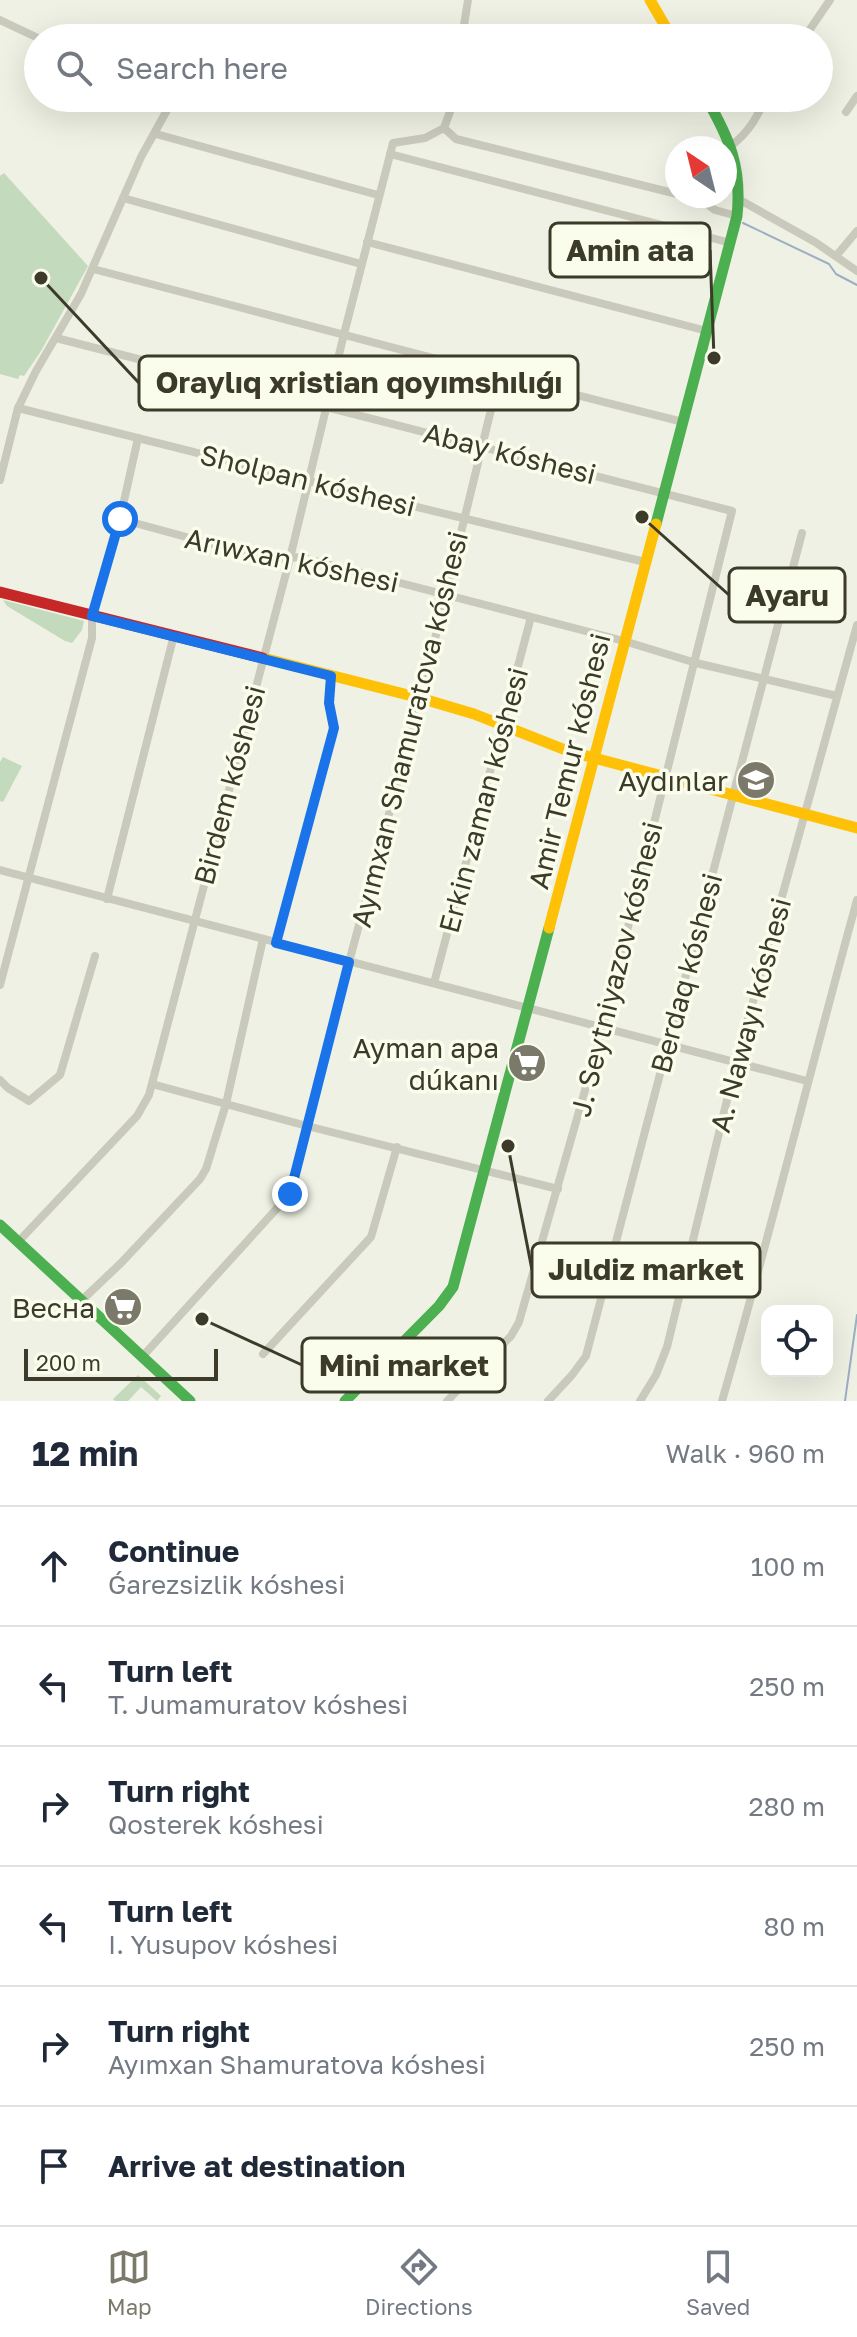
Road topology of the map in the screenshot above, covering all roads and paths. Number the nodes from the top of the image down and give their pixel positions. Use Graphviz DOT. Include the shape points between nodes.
graph roads {
  1 [pos="468,0"];
  2 [pos="650,0"];
  3 [pos="830,0"];
  4 [pos="0,20"];
  5 [pos="464,24"];
  6 [pos="664,24"];
  7 [pos="814,24"];
  8 [pos="24,31"];
  9 [pos="857,96"];
  10 [pos="167,112"];
  11 [pos="450,112"];
  12 [pos="714,112"];
  13 [pos="760,112"];
  14 [pos="846,112"];
  15 [pos="444,128"];
  16 [pos="156,134"];
  17 [pos="727,136"];
  18 [pos="737,141"];
  19 [pos="390,154"];
  20 [pos="737,168"];
  21 [pos="665,191"];
  22 [pos="378,195"];
  23 [pos="123,198"];
  24 [pos="740,200"];
  25 [pos="712,208"];
  26 [pos="737,216"];
  27 [pos="857,231"];
  28 [pos="367,242"];
  29 [pos="731,243"];
  30 [pos="836,256"];
  31 [pos="361,264"];
  32 [pos="93,269"];
  33 [pos="857,271"];
  34 [pos="707,331"];
  35 [pos="344,334"];
  36 [pos="56,338"];
  37 [pos="499,377"];
  38 [pos="18,408"];
  39 [pos="326,409"];
  40 [pos="683,422"];
  41 [pos="138,438"];
  42 [pos="482,445"];
  43 [pos="0,480"];
  44 [pos="309,481"];
  45 [pos="664,492"];
  46 [pos="732,511"];
  47 [pos="464,518"];
  48 [pos="120,519"];
  49 [pos="802,533"];
  50 [pos="290,558"];
  51 [pos="645,562"];
  52 [pos="0,592"];
  53 [pos="446,595"];
  54 [pos="92,616"];
  55 [pos="531,617"];
  56 [pos="857,625"];
  57 [pos="174,635"];
  58 [pos="624,641"];
  59 [pos="263,657"];
  60 [pos="696,663"];
  61 [pos="331,676"];
  62 [pos="765,680"];
  63 [pos="837,696"];
  64 [pos="420,698"];
  65 [pos="504,726"];
  66 [pos="594,758"];
  67 [pos="665,777"];
  68 [pos="733,796"];
  69 [pos="805,814"];
  70 [pos="857,828"];
  71 [pos="0,870"];
  72 [pos="29,878"];
  73 [pos="107,899"];
  74 [pos="857,900"];
  75 [pos="193,921"];
  76 [pos="263,939"];
  77 [pos="276,943"];
  78 [pos="95,956"];
  79 [pos="349,962"];
  80 [pos="434,983"];
  81 [pos="0,985"];
  82 [pos="529,1007"];
  83 [pos="603,1027"];
  84 [pos="667,1044"];
  85 [pos="736,1063"];
  86 [pos="0,1080"];
  87 [pos="807,1081"];
  88 [pos="152,1084"];
  89 [pos="226,1104"];
  90 [pos="307,1126"];
  91 [pos="397,1147"];
  92 [pos="486,1170"];
  93 [pos="558,1189"];
  94 [pos="0,1225"];
  95 [pos="18,1242"];
  96 [pos="81,1301"];
  97 [pos="263,1354"];
  98 [pos="142,1357"];
  99 [pos="190,1401"];
  100 [pos="345,1401"];
  101 [pos="447,1401"];
  102 [pos="548,1401"];
  103 [pos="640,1401"];
  104 [pos="722,1401"];
  1 -- 5 [label="street"];
  2 -- 6 [label="street"];
  3 -- 7 [label="street"];
  4 -- 8 [label="street"];
  9 -- 14 [label="street"];
  10 -- 16 [label="street"];
  11 -- 15 [label="street"];
  12 -- 17 [label="street, Amir Temur kóshesi"];
  13 -- 18 [label="street"];
  15 -- 19 [label="street, Birdem kóshesi" via="425,138 393,143"];
  15 -- 21 [label="street" via="456,139"];
  16 -- 22 [label="street"];
  16 -- 23 [label="street"];
  19 -- 22 [label="street, Birdem kóshesi"];
  19 -- 29 [label="street"];
  20 -- 24 [label="street, Amir Temur kóshesi"];
  22 -- 28 [label="street, Birdem kóshesi"];
  23 -- 31 [label="street"];
  23 -- 32 [label="street"];
  24 -- 26 [label="street, Amir Temur kóshesi"];
  24 -- 30 [label="street"];
  25 -- 26 [label="street"];
  26 -- 29 [label="street, Amir Temur kóshesi"];
  27 -- 30 [label="street"];
  28 -- 31 [label="street, Birdem kóshesi"];
  28 -- 34 [label="street"];
  29 -- 34 [label="street, Amir Temur kóshesi"];
  30 -- 33 [label="street"];
  31 -- 35 [label="street, Birdem kóshesi"];
  32 -- 35 [label="street"];
  32 -- 36 [label="street"];
  34 -- 40 [label="street, Amir Temur kóshesi"];
  35 -- 37 [label="street"];
  35 -- 39 [label="street, Birdem kóshesi"];
  36 -- 38 [label="street"];
  36 -- 39 [label="street, Abay kóshesi"];
  37 -- 40 [label="street"];
  37 -- 42 [label="street, Ayımxan Shamuratova kóshesi"];
  38 -- 41 [label="street, Sholpan kóshesi"];
  38 -- 43 [label="street"];
  39 -- 42 [label="street, Abay kóshesi"];
  39 -- 44 [label="street, Birdem kóshesi"];
  40 -- 45 [label="street, Amir Temur kóshesi"];
  41 -- 44 [label="street, Sholpan kóshesi"];
  41 -- 48 [label="street"];
  42 -- 45 [label="street, Abay kóshesi"];
  42 -- 47 [label="street, Ayımxan Shamuratova kóshesi"];
  44 -- 47 [label="street, Sholpan kóshesi"];
  44 -- 50 [label="street, Birdem kóshesi"];
  45 -- 46 [label="street, Abay kóshesi"];
  45 -- 51 [label="street, Amir Temur kóshesi"];
  46 -- 60 [label="street, J. Seytniyazov kóshesi"];
  47 -- 51 [label="street, Sholpan kóshesi"];
  47 -- 53 [label="street, Ayımxan Shamuratova kóshesi"];
  48 -- 50 [label="street, Arıwxan kóshesi" via="271,560"];
  48 -- 54 [label="street"];
  49 -- 62 [label="street, Berdaq kóshesi"];
  50 -- 53 [label="street, Arıwxan kóshesi"];
  50 -- 59 [label="street, Birdem kóshesi"];
  51 -- 58 [label="street, Amir Temur kóshesi"];
  52 -- 54 [label="street"];
  53 -- 55 [label="street, Arıwxan kóshesi"];
  53 -- 64 [label="street, Ayımxan Shamuratova kóshesi"];
  54 -- 57 [label="street"];
  54 -- 72 [label="street" via="92,638"];
  55 -- 58 [label="street, Arıwxan kóshesi"];
  55 -- 65 [label="street, Erkin zaman kóshesi"];
  56 -- 63 [label="street, A. Nawayı kóshesi"];
  57 -- 59 [label="street"];
  57 -- 73 [label="street"];
  58 -- 60 [label="street, Arıwxan kóshesi"];
  58 -- 66 [label="street, Amir Temur kóshesi"];
  59 -- 61 [label="street"];
  59 -- 75 [label="street, Birdem kóshesi"];
  60 -- 62 [label="street, Arıwxan kóshesi"];
  60 -- 67 [label="street, J. Seytniyazov kóshesi"];
  61 -- 64 [label="street"];
  61 -- 77 [label="street" via="334,728"];
  62 -- 63 [label="street, Arıwxan kóshesi"];
  62 -- 68 [label="street, Berdaq kóshesi"];
  63 -- 69 [label="street, A. Nawayı kóshesi"];
  64 -- 65 [label="street"];
  64 -- 79 [label="street, Ayımxan Shamuratova kóshesi"];
  65 -- 66 [label="street"];
  65 -- 80 [label="street, Erkin zaman kóshesi"];
  66 -- 67 [label="street"];
  66 -- 82 [label="street, Amir Temur kóshesi"];
  67 -- 68 [label="street"];
  67 -- 83 [label="street, J. Seytniyazov kóshesi"];
  68 -- 69 [label="street"];
  68 -- 84 [label="street, Berdaq kóshesi"];
  69 -- 70 [label="street"];
  69 -- 85 [label="street, A. Nawayı kóshesi"];
  71 -- 72 [label="street"];
  72 -- 73 [label="street"];
  72 -- 81 [label="street"];
  73 -- 75 [label="street"];
  74 -- 87 [label="street"];
  75 -- 76 [label="street"];
  75 -- 88 [label="street, Birdem kóshesi"];
  76 -- 77 [label="street"];
  76 -- 89 [label="street"];
  77 -- 79 [label="street"];
  78 -- 86 [label="street" via="60,1075 29,1101"];
  79 -- 80 [label="street"];
  79 -- 90 [label="street, Ayımxan Shamuratova kóshesi"];
  80 -- 82 [label="street"];
  82 -- 83 [label="street"];
  82 -- 92 [label="street, Amir Temur kóshesi"];
  83 -- 84 [label="street"];
  83 -- 93 [label="street, J. Seytniyazov kóshesi"];
  84 -- 85 [label="street"];
  84 -- 102 [label="street, Berdaq kóshesi" via="586,1356"];
  85 -- 87 [label="street"];
  85 -- 103 [label="street, A. Nawayı kóshesi" via="667,1347"];
  87 -- 104 [label="street"];
  88 -- 89 [label="street"];
  88 -- 95 [label="street, Birdem kóshesi" via="137,1116"];
  89 -- 90 [label="street"];
  89 -- 96 [label="street" via="200,1179"];
  90 -- 91 [label="street"];
  90 -- 98 [label="street, Ayımxan Shamuratova kóshesi" via="290,1194"];
  91 -- 92 [label="street"];
  91 -- 97 [label="street" via="371,1237"];
  92 -- 93 [label="street"];
  92 -- 100 [label="street, Amir Temur kóshesi" via="453,1287"];
  93 -- 101 [label="street, J. Seytniyazov kóshesi" via="519,1322"];
  94 -- 95 [label="street"];
  95 -- 96 [label="street"];
  96 -- 98 [label="street"];
  98 -- 99 [label="street"];
}
